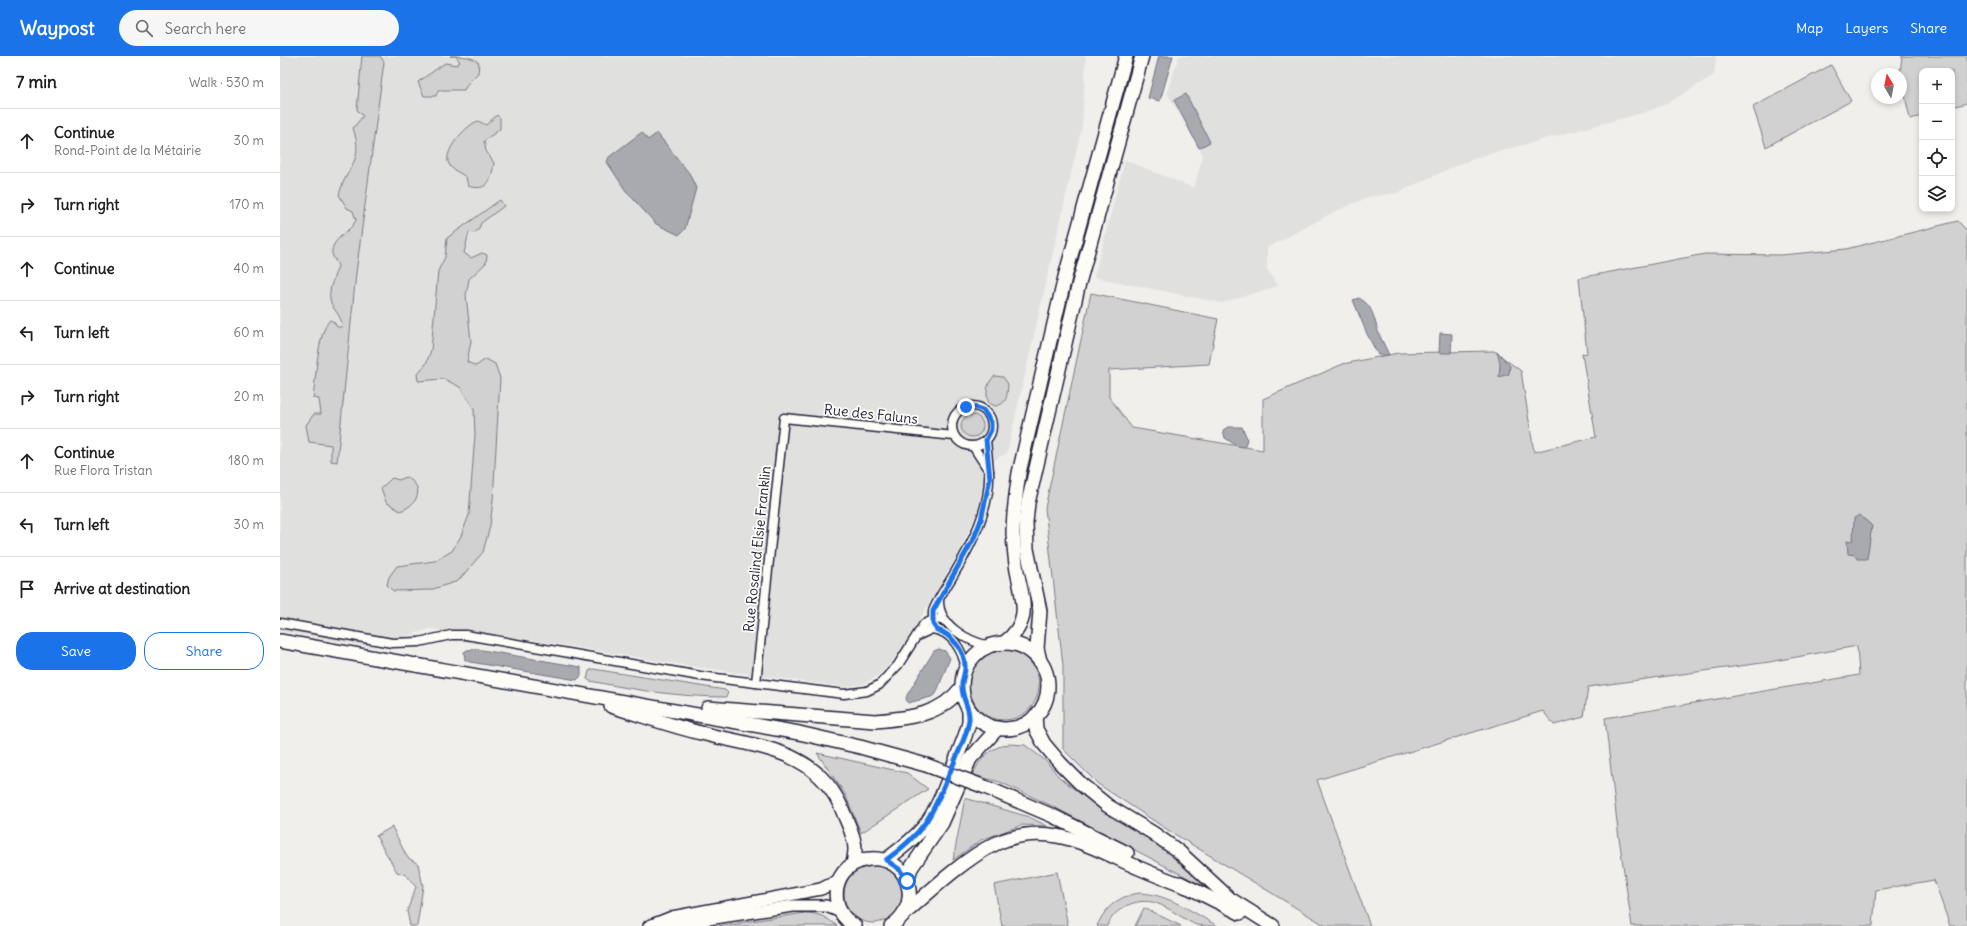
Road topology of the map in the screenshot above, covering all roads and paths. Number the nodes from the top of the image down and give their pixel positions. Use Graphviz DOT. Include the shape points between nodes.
graph roads {
  1 [pos="1126,56"];
  2 [pos="1142,56"];
  3 [pos="784,418"];
  4 [pos="954,436"];
  5 [pos="986,440"];
  6 [pos="973,446"];
  7 [pos="989,471"];
  8 [pos="939,600"];
  9 [pos="932,620"];
  10 [pos="946,621"];
  11 [pos="280,623"];
  12 [pos="937,630"];
  13 [pos="915,638"];
  14 [pos="280,641"];
  15 [pos="1004,643"];
  16 [pos="989,646"];
  17 [pos="1040,661"];
  18 [pos="966,668"];
  19 [pos="756,683"];
  20 [pos="522,684"];
  21 [pos="962,687"];
  22 [pos="969,710"];
  23 [pos="1036,716"];
  24 [pos="998,728"];
  25 [pos="886,860"];
  26 [pos="853,864"];
  27 [pos="839,880"];
  28 [pos="907,881"];
  29 [pos="1187,887"];
  30 [pos="841,912"];
  31 [pos="897,922"];
  32 [pos="649,926"];
  33 [pos="663,926"];
  34 [pos="855,926"];
  35 [pos="1264,926"];
  36 [pos="1273,926"];
  1 -- 15 [label="main road" via="1065,277 1019,474 1013,534 1024,612 1016,632"];
  2 -- 17 [label="main road" via="1079,283 1028,503 1026,536 1029,563 1040,610 1037,648"];
  3 -- 4 [label="street, Rue des Faluns"];
  3 -- 19 [label="street, Rue Rosalind Elsie Franklin"];
  4 -- 5 [label="street" via="952,423 955,415 966,407 974,407 983,410 990,418 991,430"];
  4 -- 6 [label="street" via="963,444"];
  5 -- 6 [label="street"];
  5 -- 7 [label="street"];
  6 -- 7 [label="street"];
  7 -- 8 [label="street" via="989,485 977,530"];
  8 -- 9 [label="street" via="933,611"];
  8 -- 10 [label="street" via="939,610"];
  9 -- 10 [label="street"];
  9 -- 12 [label="street"];
  9 -- 13 [label="street" via="924,624"];
  10 -- 16 [label="street" via="969,640"];
  11 -- 19 [label="street" via="405,644 451,635 466,636 700,676"];
  12 -- 13 [label="street" via="926,631"];
  12 -- 18 [label="street" via="952,639 963,656"];
  13 -- 19 [label="street" via="890,675 867,691 844,694"];
  14 -- 20 [label="main road"];
  15 -- 16 [label="main road"];
  15 -- 17 [label="main road" via="1024,648"];
  16 -- 18 [label="main road" via="975,655"];
  17 -- 23 [label="main road" via="1048,687 1044,703"];
  18 -- 21 [label="main road"];
  20 -- 21 [label="main road" via="548,684 723,710 875,721 900,719 932,710 948,703"];
  20 -- 26 [label="main road" via="550,694 609,705 684,729 779,751 798,759 814,770 834,792 856,847"];
  20 -- 29 [label="main road, bridge" via="799,733 926,765 985,787 1110,843"];
  21 -- 22 [label="main road" via="964,701"];
  22 -- 24 [label="main road" via="981,722"];
  22 -- 25 [label="main road" via="965,736 932,814 917,835"];
  23 -- 24 [label="main road" via="1020,726"];
  23 -- 36 [label="main road" via="1036,729 1044,744 1082,785 1108,806 1178,851 1230,899"];
  24 -- 28 [label="main road" via="970,759 942,823 911,868"];
  25 -- 26 [label="main road" via="869,858"];
  25 -- 28 [label="main road" via="899,869"];
  26 -- 27 [label="main road"];
  27 -- 30 [label="main road" via="836,896"];
  27 -- 32 [label="main road" via="821,889 672,916"];
  28 -- 31 [label="main road" via="909,899"];
  29 -- 31 [label="main road" via="1072,839 1046,834 1026,835 1007,839 984,850 935,887"];
  29 -- 35 [label="main road"];
  30 -- 33 [label="main road" via="826,906 793,906"];
  30 -- 34 [label="main road"];
}
